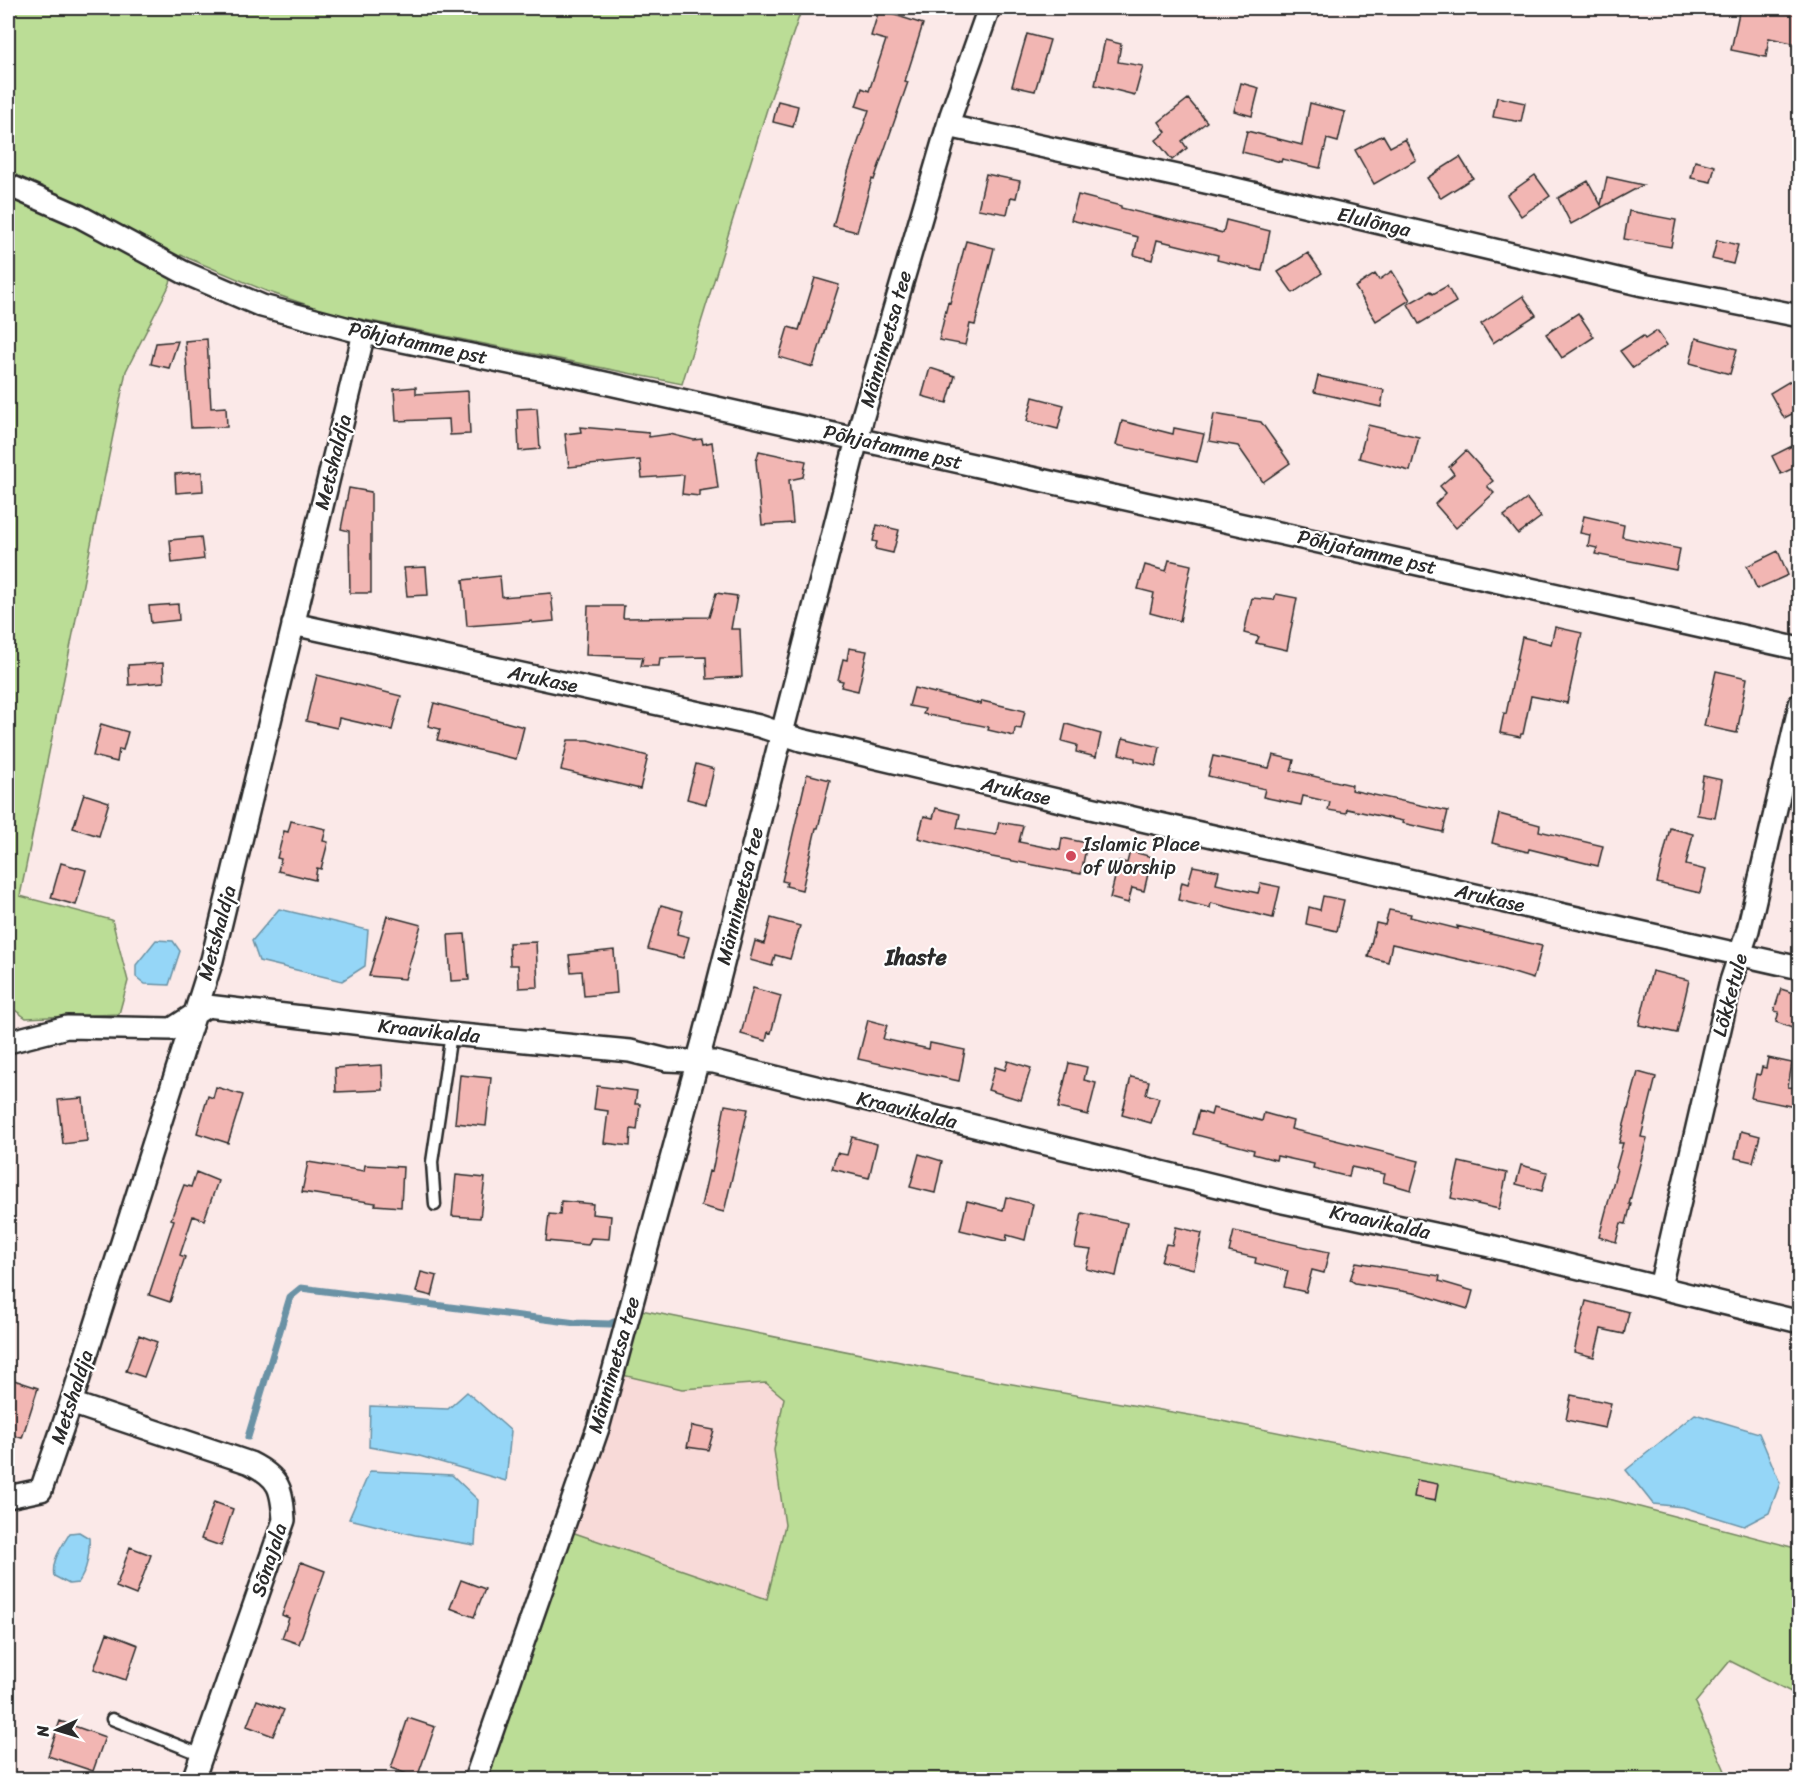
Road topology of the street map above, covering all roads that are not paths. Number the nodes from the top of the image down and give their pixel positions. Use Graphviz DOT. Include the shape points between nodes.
graph roads {
  1 [pos="989,8"];
  2 [pos="948,126"];
  3 [pos="8,185"];
  4 [pos="1800,316"];
  5 [pos="364,333"];
  6 [pos="858,439"];
  7 [pos="292,624"];
  8 [pos="1800,649"];
  9 [pos="1800,704"];
  10 [pos="782,734"];
  11 [pos="1740,954"];
  12 [pos="1800,968"];
  13 [pos="194,1014"];
  14 [pos="451,1034"];
  15 [pos="8,1042"];
  16 [pos="698,1061"];
  17 [pos="435,1205"];
  18 [pos="1660,1287"];
  19 [pos="1800,1322"];
  20 [pos="70,1403"];
  21 [pos="8,1497"];
  22 [pos="112,1719"];
  23 [pos="202,1755"];
  24 [pos="193,1779"];
  25 [pos="475,1779"];
  1 -- 2 [label="street, Männimetsa tee"];
  2 -- 4 [label="street, Elulõnga" via="1643,285"];
  2 -- 6 [label="street, Männimetsa tee"];
  3 -- 5 [label="street, Põhjatamme pst" via="79,216 183,272 262,306"];
  5 -- 6 [label="street, Põhjatamme pst"];
  5 -- 7 [label="street, Metshaldja"];
  6 -- 8 [label="street, Põhjatamme pst"];
  6 -- 10 [label="street, Männimetsa tee"];
  7 -- 10 [label="street, Arukase"];
  7 -- 13 [label="street, Metshaldja" via="212,960"];
  9 -- 11 [label="street, Lõkketule"];
  10 -- 11 [label="street, Arukase" via="1158,824"];
  10 -- 16 [label="street, Männimetsa tee"];
  11 -- 12 [label="street, Arukase"];
  11 -- 18 [label="street, Lõkketule"];
  13 -- 14 [label="street, Kraavikalda" via="207,1006"];
  13 -- 15 [label="street, Kraavikalda" via="172,1029 67,1027"];
  13 -- 20 [label="street, Metshaldja"];
  14 -- 16 [label="street, Kraavikalda"];
  14 -- 17 [label="lane" via="432,1162"];
  16 -- 18 [label="street, Kraavikalda" via="1283,1202"];
  16 -- 25 [label="street, Männimetsa tee" via="598,1428"];
  18 -- 19 [label="street, Kraavikalda"];
  20 -- 21 [label="street, Metshaldja" via="41,1490"];
  20 -- 23 [label="street, Sõnajala" via="250,1463 268,1472 282,1494 284,1520"];
  22 -- 23 [label="lane"];
  23 -- 24 [label="street, Sõnajala"];
}
